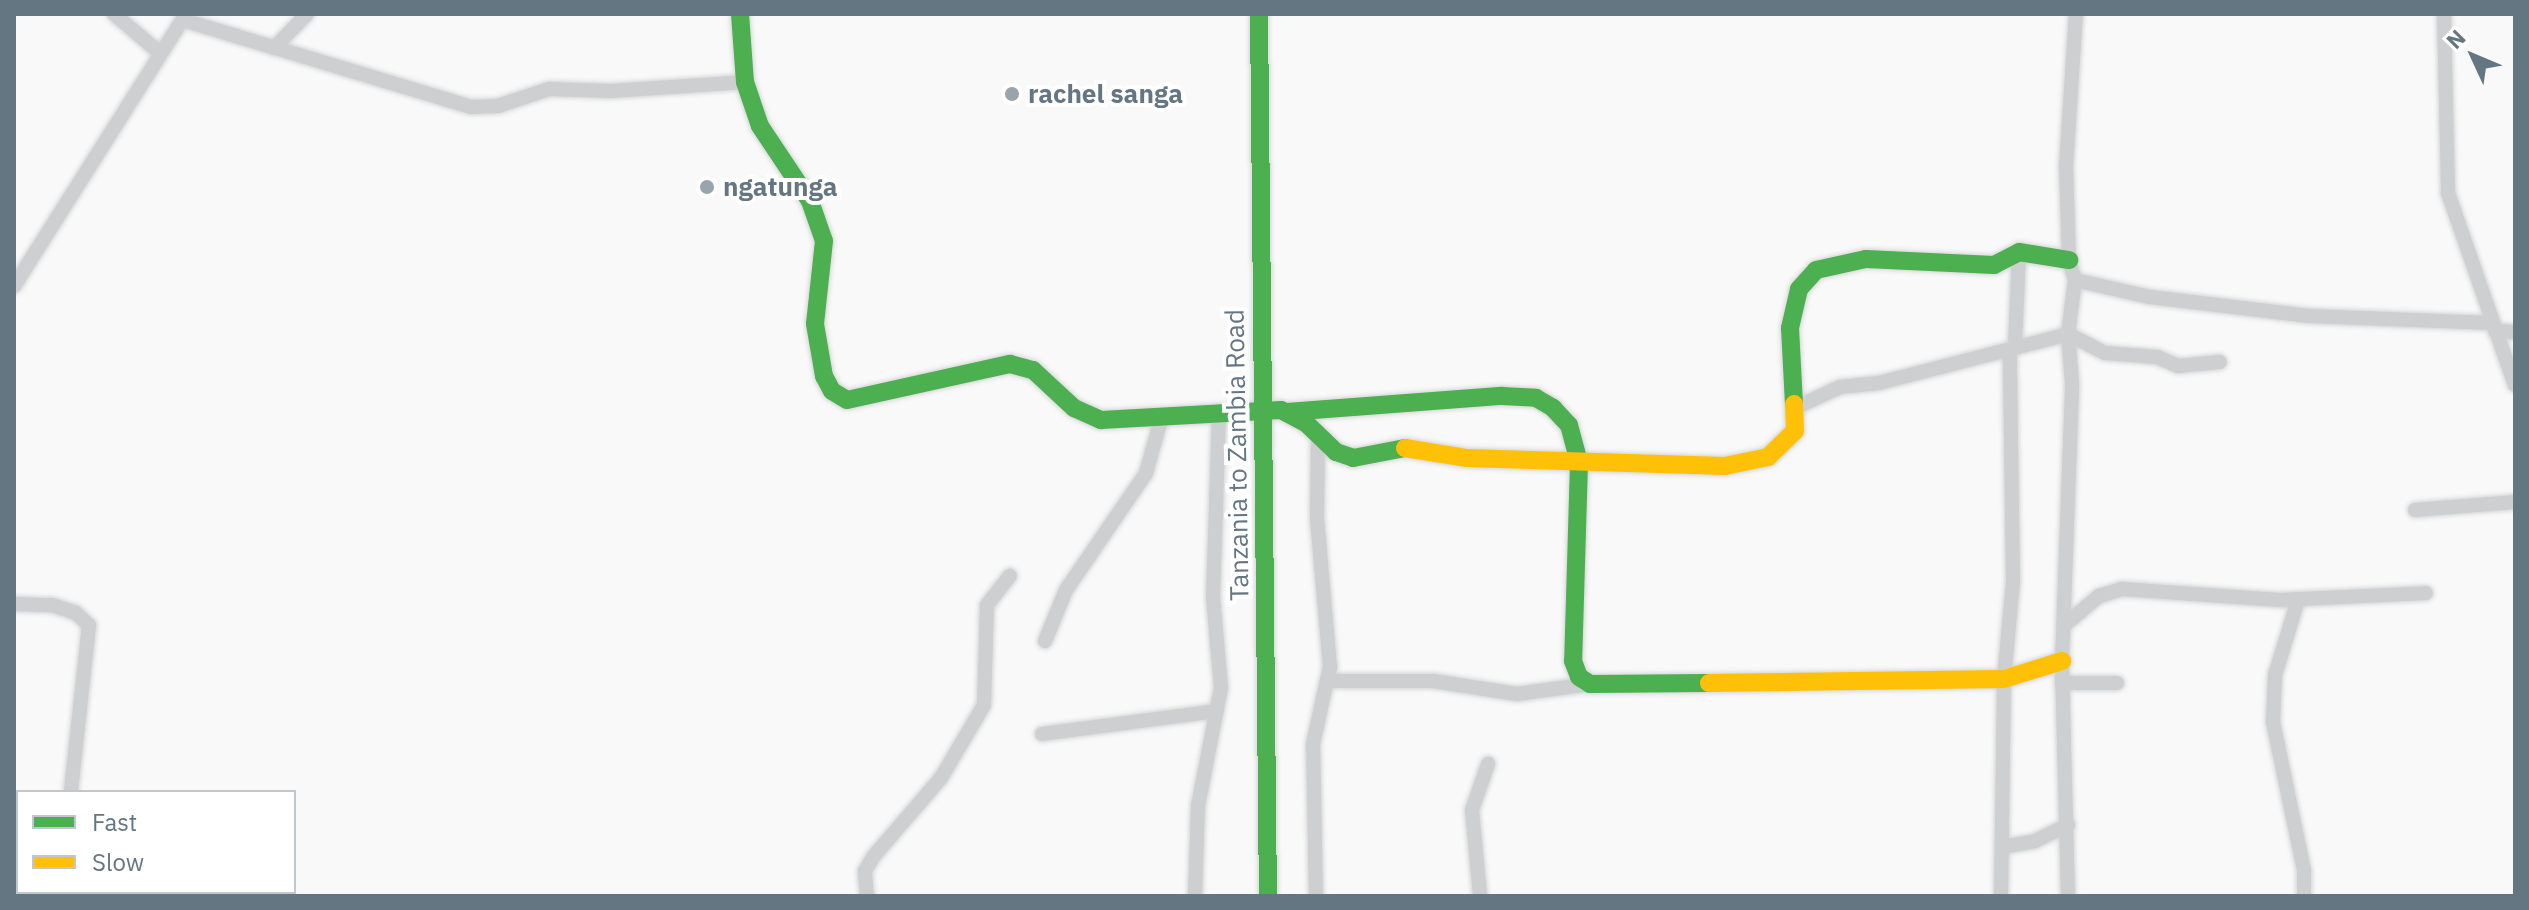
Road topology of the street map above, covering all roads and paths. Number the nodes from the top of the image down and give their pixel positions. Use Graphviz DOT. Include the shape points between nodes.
graph roads {
  1 [pos="114,14"];
  2 [pos="307,14"];
  3 [pos="740,14"];
  4 [pos="1259,14"];
  5 [pos="2076,14"];
  6 [pos="2444,14"];
  7 [pos="185,17"];
  8 [pos="274,48"];
  9 [pos="160,53"];
  10 [pos="745,82"];
  11 [pos="2019,252"];
  12 [pos="2069,260"];
  13 [pos="2075,280"];
  14 [pos="14,286"];
  15 [pos="2494,327"];
  16 [pos="2515,332"];
  17 [pos="2068,334"];
  18 [pos="2013,349"];
  19 [pos="2220,362"];
  20 [pos="2515,385"];
  21 [pos="1797,407"];
  22 [pos="1263,408"];
  23 [pos="1219,411"];
  24 [pos="1287,412"];
  25 [pos="1162,416"];
  26 [pos="1318,436"];
  27 [pos="1579,463"];
  28 [pos="2515,502"];
  29 [pos="2415,510"];
  30 [pos="1010,576"];
  31 [pos="2426,593"];
  32 [pos="2298,600"];
  33 [pos="14,604"];
  34 [pos="2067,623"];
  35 [pos="1045,641"];
  36 [pos="2062,661"];
  37 [pos="2004,679"];
  38 [pos="1329,681"];
  39 [pos="2062,683"];
  40 [pos="2117,683"];
  41 [pos="1590,684"];
  42 [pos="1216,711"];
  43 [pos="1042,734"];
  44 [pos="1488,764"];
  45 [pos="71,790"];
  46 [pos="2068,825"];
  47 [pos="2002,847"];
  48 [pos="2309,893"];
  49 [pos="867,896"];
  50 [pos="1195,896"];
  51 [pos="1268,896"];
  52 [pos="1316,896"];
  53 [pos="1480,896"];
  54 [pos="2001,896"];
  55 [pos="2068,896"];
  1 -- 9 [label="street"];
  2 -- 8 [label="street"];
  3 -- 10 [label="main road"];
  4 -- 22 [label="main road, Tanzania to Zambia Road"];
  5 -- 12 [label="street" via="2066,167"];
  6 -- 15 [label="street" via="2448,193"];
  7 -- 8 [label="street"];
  7 -- 9 [label="street"];
  8 -- 10 [label="street" via="471,107 498,106 549,89 611,91"];
  9 -- 14 [label="street"];
  10 -- 25 [label="main road" via="769,142 810,201 819,225 825,254 815,324 824,376 839,397 862,399 1010,364 1033,370 1074,408 1094,418"];
  11 -- 12 [label="main road"];
  11 -- 18 [label="street"];
  11 -- 21 [label="main road" via="1994,265 1866,259 1816,270 1799,289 1790,328 1788,370"];
  12 -- 13 [label="street"];
  13 -- 15 [label="street" via="2150,297 2309,316"];
  13 -- 17 [label="street"];
  15 -- 16 [label="street"];
  15 -- 20 [label="street"];
  17 -- 18 [label="street"];
  17 -- 19 [label="street" via="2105,353 2157,357 2178,366"];
  17 -- 34 [label="street" via="2072,383"];
  18 -- 21 [label="street" via="1879,383 1840,387"];
  18 -- 37 [label="street" via="2013,582"];
  21 -- 27 [label="main road" via="1795,431 1774,454 1760,460 1689,467"];
  22 -- 23 [label="main road"];
  22 -- 24 [label="main road"];
  22 -- 51 [label="main road, Tanzania to Zambia Road"];
  23 -- 25 [label="main road"];
  23 -- 42 [label="street" via="1213,596 1221,688"];
  24 -- 26 [label="main road"];
  24 -- 27 [label="main road" via="1330,405 1536,398 1564,417"];
  25 -- 35 [label="street" via="1146,473 1066,590"];
  26 -- 27 [label="main road" via="1353,458 1401,447 1467,458"];
  26 -- 38 [label="street" via="1317,517"];
  27 -- 41 [label="main road" via="1573,661 1579,677"];
  28 -- 29 [label="street"];
  30 -- 49 [label="street" via="987,605 984,705 941,778 873,857 865,871"];
  31 -- 32 [label="street"];
  32 -- 34 [label="street" via="2122,589 2099,596"];
  32 -- 48 [label="street" via="2275,675 2273,722"];
  33 -- 45 [label="street" via="52,605 76,613 89,625"];
  34 -- 36 [label="street"];
  36 -- 37 [label="main road"];
  36 -- 39 [label="street"];
  37 -- 41 [label="main road"];
  37 -- 47 [label="street"];
  38 -- 41 [label="street" via="1433,681 1517,694"];
  38 -- 52 [label="street" via="1313,744"];
  39 -- 40 [label="street"];
  39 -- 46 [label="street"];
  42 -- 43 [label="street"];
  42 -- 50 [label="street" via="1198,806"];
  44 -- 53 [label="street" via="1472,810"];
  46 -- 47 [label="street" via="2035,841"];
  46 -- 55 [label="street"];
  47 -- 54 [label="street"];
}
